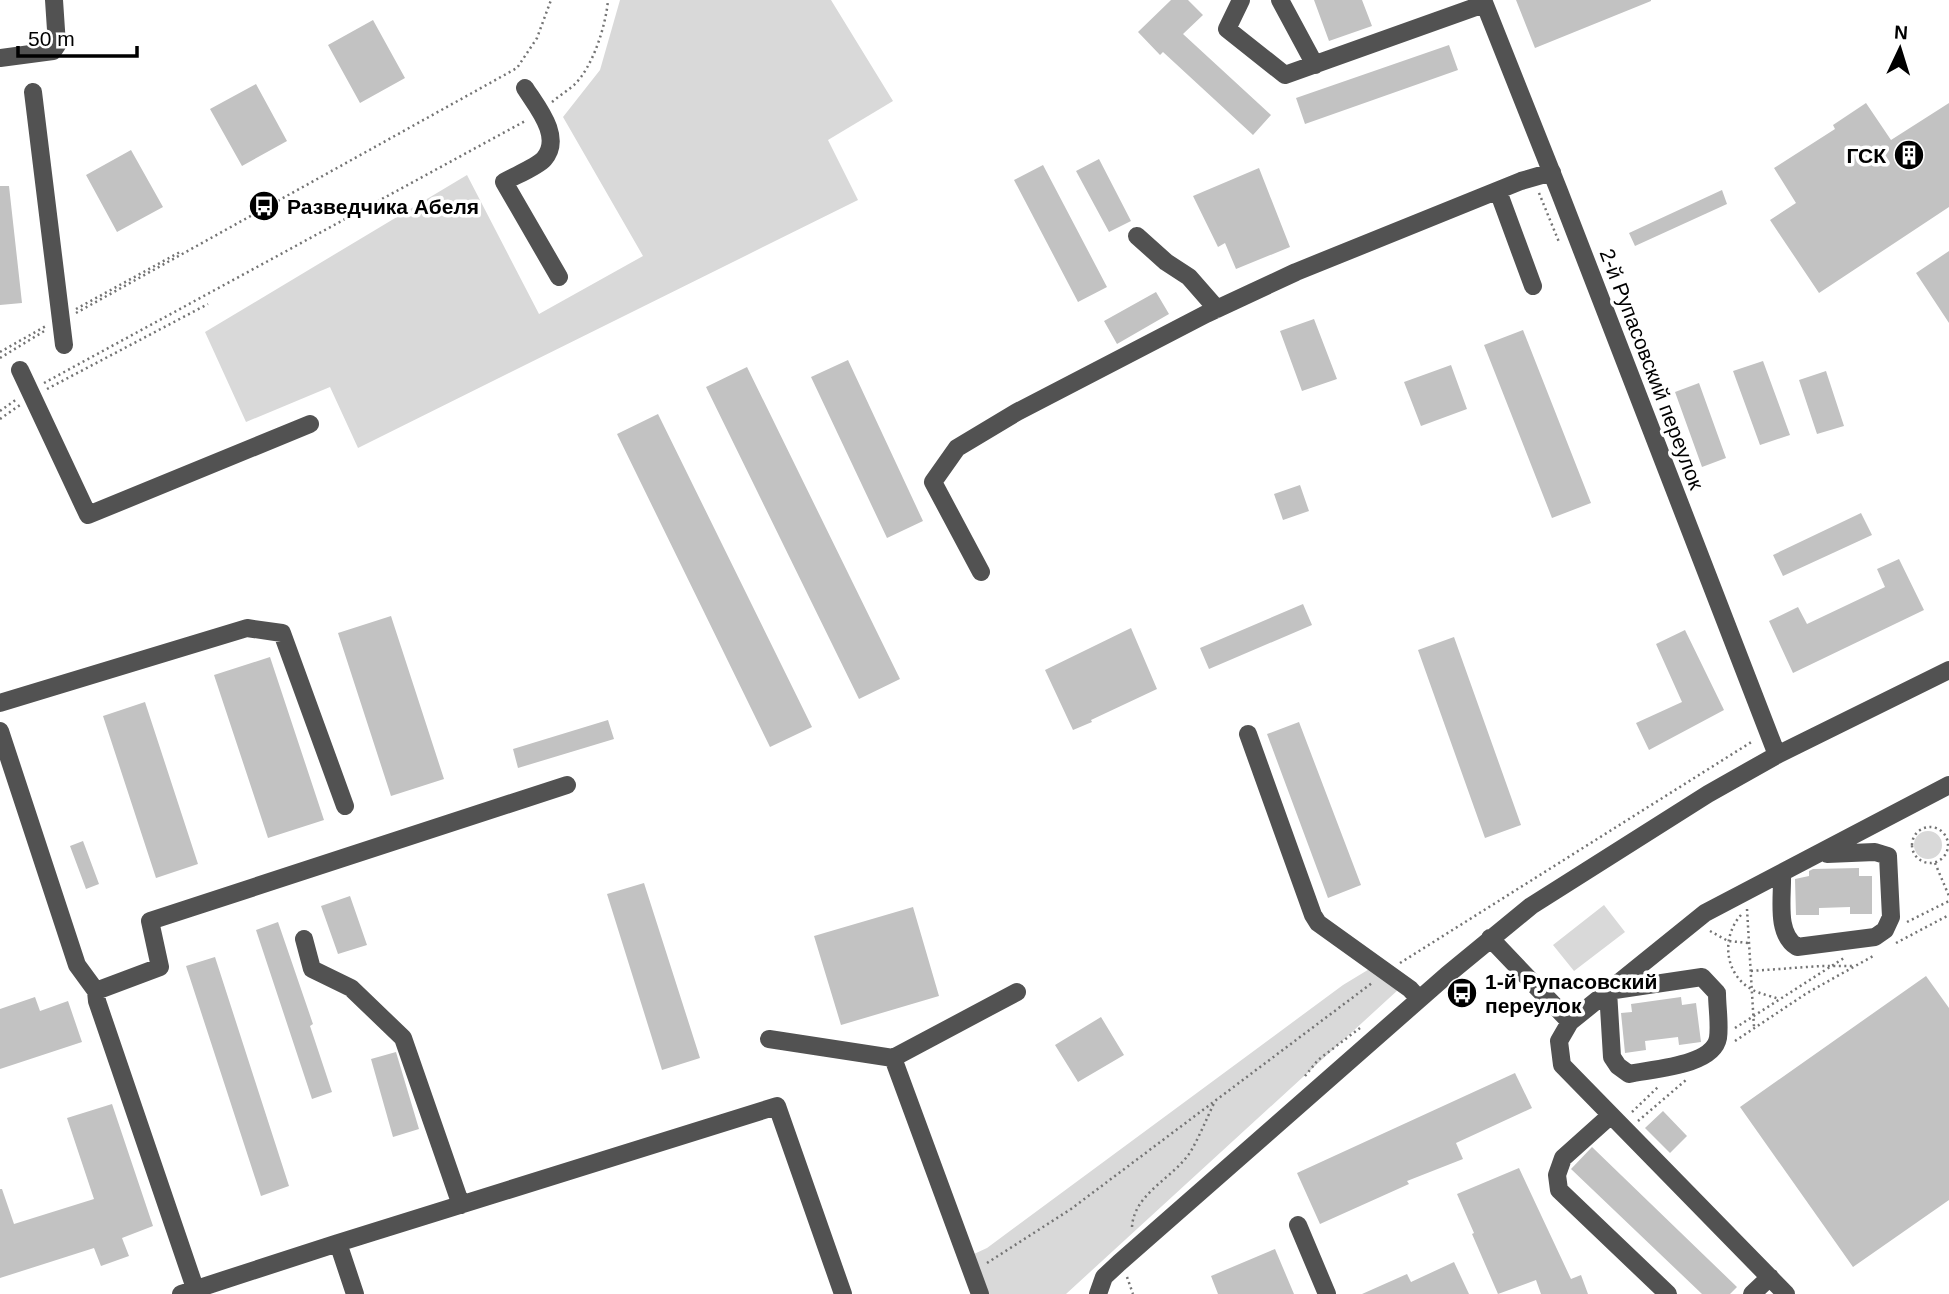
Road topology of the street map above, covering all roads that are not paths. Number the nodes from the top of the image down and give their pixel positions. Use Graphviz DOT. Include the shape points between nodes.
graph roads {
  1 [pos="54,0"];
  2 [pos="1241,0"];
  3 [pos="1280,0"];
  4 [pos="1483,2"];
  5 [pos="0,58"];
  6 [pos="1315,65"];
  7 [pos="525,88"];
  8 [pos="33,92"];
  9 [pos="1552,172"];
  10 [pos="1499,191"];
  11 [pos="1137,236"];
  12 [pos="559,277"];
  13 [pos="1533,286"];
  14 [pos="1217,309"];
  15 [pos="64,345"];
  16 [pos="20,370"];
  17 [pos="310,424"];
  18 [pos="981,572"];
  19 [pos="1949,670"];
  20 [pos="0,703"];
  21 [pos="0,731"];
  22 [pos="1248,734"];
  23 [pos="1777,755"];
  24 [pos="567,785"];
  25 [pos="1949,785"];
  26 [pos="345,806"];
  27 [pos="1820,854"];
  28 [pos="1782,873"];
  29 [pos="1490,938"];
  30 [pos="304,939"];
  31 [pos="96,991"];
  32 [pos="1608,991"];
  33 [pos="1017,992"];
  34 [pos="1419,999"];
  35 [pos="1570,1022"];
  36 [pos="769,1039"];
  37 [pos="892,1058"];
  38 [pos="1619,1124"];
  39 [pos="461,1205"];
  40 [pos="1298,1226"];
  41 [pos="338,1243"];
  42 [pos="1770,1277"];
  43 [pos="192,1292"];
  44 [pos="1095,1292"];
  45 [pos="355,1294"];
  46 [pos="843,1294"];
  47 [pos="980,1294"];
  48 [pos="1327,1294"];
  49 [pos="1668,1294"];
  50 [pos="1752,1294"];
  51 [pos="1786,1294"];
  1 -- 5 [label="street" via="57,45 53,51"];
  2 -- 6 [label="street" via="1227,29 1284,75"];
  3 -- 6 [label="street"];
  4 -- 6 [label="street"];
  4 -- 9 [label="street, 2-й Рупасовский переулок"];
  7 -- 12 [label="street" via="548,127 550,145 544,160 504,182"];
  8 -- 15 [label="street"];
  9 -- 10 [label="street"];
  9 -- 23 [label="street, 2-й Рупасовский переулок"];
  10 -- 13 [label="street"];
  10 -- 14 [label="street" via="1296,272"];
  11 -- 14 [label="street" via="1189,277"];
  14 -- 18 [label="street" via="957,448 933,482"];
  16 -- 17 [label="street" via="88,515"];
  19 -- 23 [label="street"];
  20 -- 26 [label="street" via="247,628 282,633"];
  21 -- 31 [label="street" via="77,965"];
  22 -- 34 [label="street" via="1313,915 1327,931"];
  23 -- 29 [label="street" via="1570,880"];
  24 -- 31 [label="street" via="150,921 160,967"];
  25 -- 27 [label="street"];
  27 -- 28 [label="street"];
  27 -- 28 [label="street" via="1875,852 1888,856 1891,917 1880,946 1797,947 1788,941 1783,932"];
  28 -- 32 [label="street" via="1746,901 1698,919"];
  29 -- 34 [label="street"];
  29 -- 35 [label="street"];
  30 -- 39 [label="street" via="312,969 351,988 403,1038"];
  31 -- 43 [label="street"];
  32 -- 32 [label="street" via="1612,1057 1629,1074 1697,1061 1726,1041 1717,993 1702,977"];
  32 -- 35 [label="street"];
  33 -- 37 [label="street"];
  34 -- 44 [label="street" via="1104,1277"];
  35 -- 38 [label="street" via="1559,1041 1562,1065"];
  36 -- 37 [label="street"];
  37 -- 47 [label="street"];
  38 -- 42 [label="street"];
  38 -- 49 [label="street" via="1563,1158 1557,1175 1559,1190"];
  39 -- 41 [label="street"];
  39 -- 46 [label="street" via="777,1106"];
  40 -- 48 [label="street"];
  41 -- 43 [label="street"];
  41 -- 45 [label="street"];
  42 -- 50 [label="street"];
  42 -- 51 [label="street"];
}
